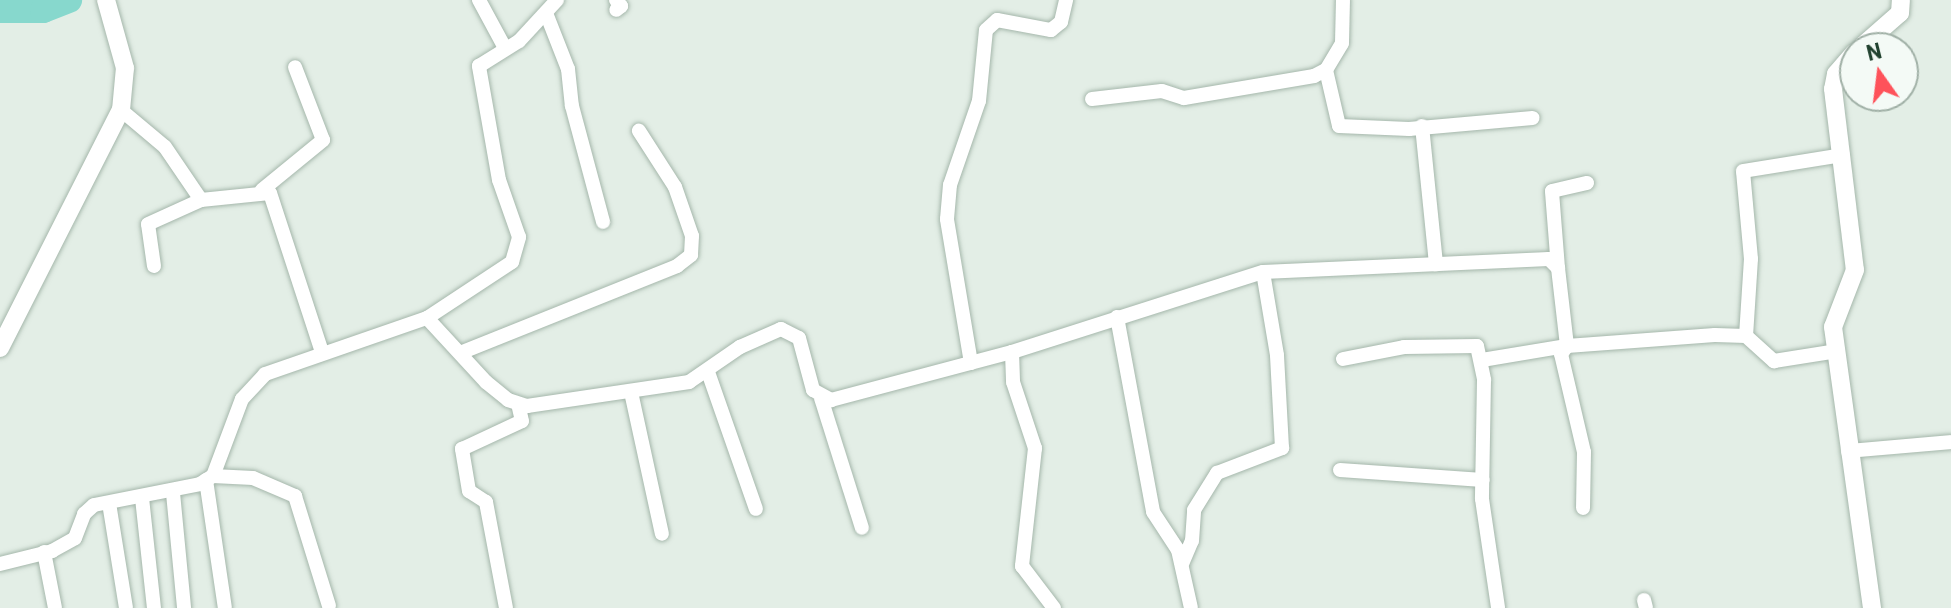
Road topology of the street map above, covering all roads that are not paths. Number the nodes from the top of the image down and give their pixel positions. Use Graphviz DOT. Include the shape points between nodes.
graph roads {
  1 [pos="479,0"];
  2 [pos="557,0"];
  3 [pos="1066,0"];
  4 [pos="1343,0"];
  5 [pos="1901,0"];
  6 [pos="109,9"];
  7 [pos="546,13"];
  8 [pos="1878,32"];
  9 [pos="505,48"];
  10 [pos="295,67"];
  11 [pos="1326,70"];
  12 [pos="1839,71"];
  13 [pos="1092,99"];
  14 [pos="121,110"];
  15 [pos="1533,118"];
  16 [pos="1422,126"];
  17 [pos="639,131"];
  18 [pos="1843,155"];
  19 [pos="1587,183"];
  20 [pos="262,190"];
  21 [pos="201,200"];
  22 [pos="603,222"];
  23 [pos="1436,264"];
  24 [pos="154,266"];
  25 [pos="1558,268"];
  26 [pos="1263,272"];
  27 [pos="1117,317"];
  28 [pos="427,318"];
  29 [pos="1746,336"];
  30 [pos="1567,346"];
  31 [pos="0,348"];
  32 [pos="1837,351"];
  33 [pos="322,352"];
  34 [pos="1012,352"];
  35 [pos="460,353"];
  36 [pos="1343,359"];
  37 [pos="1482,360"];
  38 [pos="971,363"];
  39 [pos="708,372"];
  40 [pos="631,392"];
  41 [pos="821,398"];
  42 [pos="518,404"];
  43 [pos="1951,442"];
  44 [pos="1848,451"];
  45 [pos="1340,470"];
  46 [pos="210,478"];
  47 [pos="1483,480"];
  48 [pos="173,493"];
  49 [pos="142,498"];
  50 [pos="109,503"];
  51 [pos="1583,508"];
  52 [pos="756,509"];
  53 [pos="862,528"];
  54 [pos="662,534"];
  55 [pos="44,552"];
  56 [pos="0,564"];
  57 [pos="1182,564"];
  58 [pos="329,606"];
  59 [pos="55,608"];
  60 [pos="126,608"];
  61 [pos="154,608"];
  62 [pos="184,608"];
  63 [pos="225,608"];
  64 [pos="506,608"];
  65 [pos="1054,608"];
  66 [pos="1191,608"];
  67 [pos="1498,608"];
  68 [pos="1872,608"];
  1 -- 9 [label="street"];
  2 -- 7 [label="street"];
  3 -- 38 [label="street" via="1061,22 1051,30 997,20 986,30 979,101 950,185 947,219"];
  4 -- 11 [label="street" via="1342,43"];
  5 -- 8 [label="street" via="1900,13"];
  6 -- 14 [label="street" via="125,68"];
  7 -- 9 [label="street"];
  7 -- 22 [label="street" via="568,69 572,106"];
  9 -- 28 [label="street" via="484,59 479,76 518,251 512,262"];
  10 -- 20 [label="street" via="323,140"];
  11 -- 13 [label="street" via="1184,98 1162,91"];
  11 -- 16 [label="street" via="1339,126"];
  12 -- 18 [label="street" via="1833,89"];
  14 -- 21 [label="street" via="165,147"];
  14 -- 31 [label="street"];
  15 -- 16 [label="street"];
  16 -- 23 [label="street"];
  17 -- 35 [label="street" via="675,187 692,236 691,255 677,266"];
  18 -- 29 [label="street" via="1743,171 1751,259"];
  18 -- 32 [label="street" via="1855,270 1833,327"];
  19 -- 25 [label="street" via="1552,191"];
  20 -- 21 [label="street"];
  20 -- 33 [label="street" via="275,200"];
  21 -- 24 [label="street" via="148,224"];
  23 -- 25 [label="street" via="1549,259"];
  23 -- 26 [label="street"];
  25 -- 30 [label="street"];
  26 -- 27 [label="street"];
  26 -- 57 [label="street" via="1277,355 1282,448 1217,473 1194,510 1192,541"];
  27 -- 34 [label="street"];
  27 -- 57 [label="street" via="1153,512"];
  28 -- 33 [label="street"];
  28 -- 35 [label="street"];
  29 -- 30 [label="street"];
  29 -- 32 [label="street" via="1774,361"];
  30 -- 37 [label="street"];
  30 -- 51 [label="street" via="1561,354 1584,452"];
  32 -- 44 [label="street"];
  33 -- 46 [label="street" via="254,384 242,399"];
  34 -- 38 [label="street"];
  34 -- 65 [label="street" via="1017,396 1035,448 1022,566"];
  35 -- 42 [label="street" via="486,382"];
  36 -- 37 [label="street" via="1459,343 1477,346"];
  37 -- 47 [label="street"];
  38 -- 41 [label="street" via="831,400"];
  39 -- 40 [label="street" via="668,388"];
  39 -- 41 [label="street" via="764,335 792,331 799,338 813,390"];
  39 -- 52 [label="street"];
  40 -- 42 [label="street"];
  40 -- 54 [label="street"];
  41 -- 53 [label="street"];
  42 -- 64 [label="street" via="522,421 462,449 469,491 486,502"];
  43 -- 44 [label="street"];
  44 -- 68 [label="street"];
  45 -- 47 [label="street"];
  46 -- 48 [label="street"];
  46 -- 58 [label="street" via="253,478 295,496"];
  46 -- 63 [label="street"];
  47 -- 67 [label="street"];
  48 -- 49 [label="street"];
  48 -- 62 [label="street"];
  49 -- 50 [label="street"];
  49 -- 61 [label="street"];
  50 -- 55 [label="street" via="94,505 84,514 75,538"];
  50 -- 60 [label="street"];
  55 -- 56 [label="street"];
  55 -- 59 [label="street"];
  57 -- 66 [label="street"];
}
